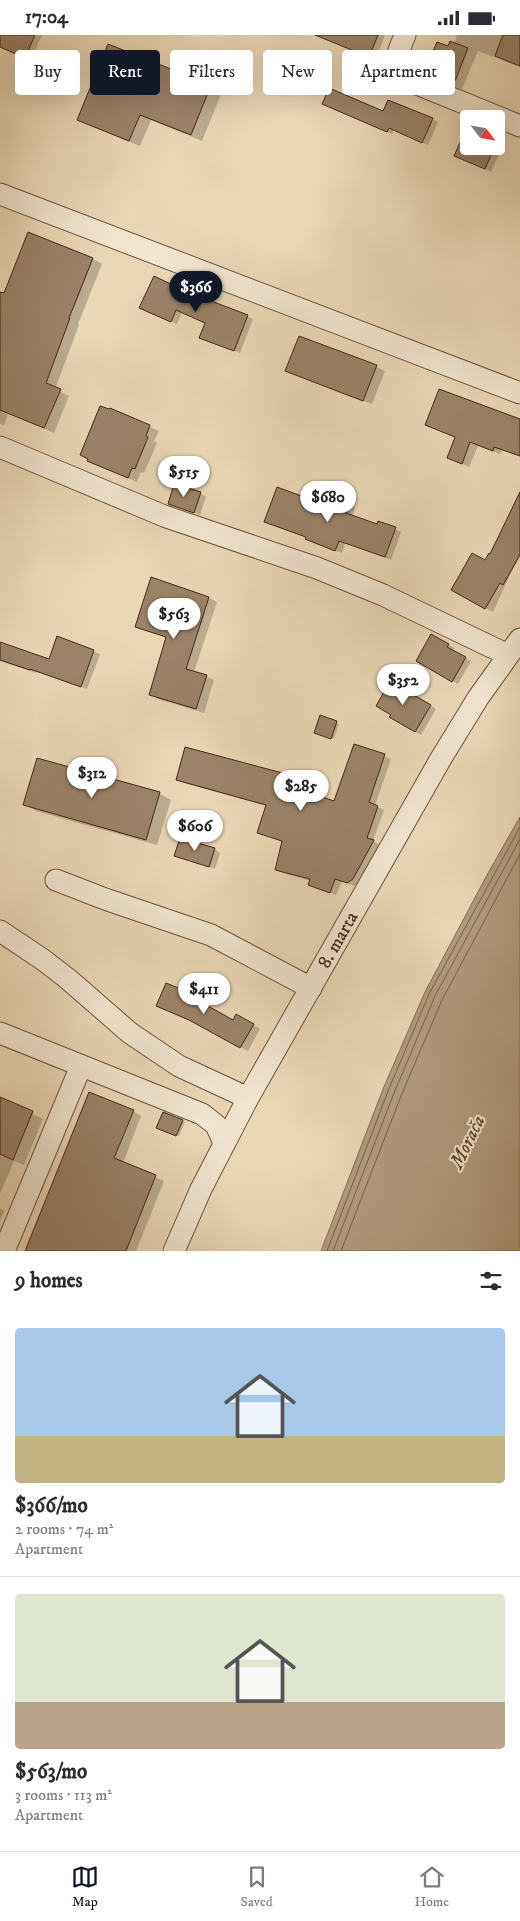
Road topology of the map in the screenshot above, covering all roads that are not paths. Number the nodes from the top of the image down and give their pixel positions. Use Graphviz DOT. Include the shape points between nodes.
graph roads {
  1 [pos="405,35"];
  2 [pos="520,127"];
  3 [pos="0,195"];
  4 [pos="520,393"];
  5 [pos="0,447"];
  6 [pos="514,647"];
  7 [pos="56,880"];
  8 [pos="0,931"];
  9 [pos="311,988"];
  10 [pos="0,1033"];
  11 [pos="81,1066"];
  12 [pos="248,1098"];
  13 [pos="224,1143"];
  14 [pos="4,1251"];
  15 [pos="174,1251"];
  1 -- 2 [label="street" via="395,60 399,75"];
  3 -- 4 [label="street"];
  5 -- 6 [label="street" via="164,516 317,568"];
  6 -- 9 [label="street, 8. marta" via="440,760"];
  7 -- 9 [label="street" via="211,935"];
  8 -- 12 [label="street" via="68,979 130,1033 179,1066"];
  9 -- 12 [label="street, 8. marta"];
  10 -- 11 [label="street"];
  11 -- 13 [label="street" via="202,1114 216,1125"];
  11 -- 14 [label="street"];
  12 -- 13 [label="street, 8. marta"];
  13 -- 15 [label="street, 8. marta"];
}
